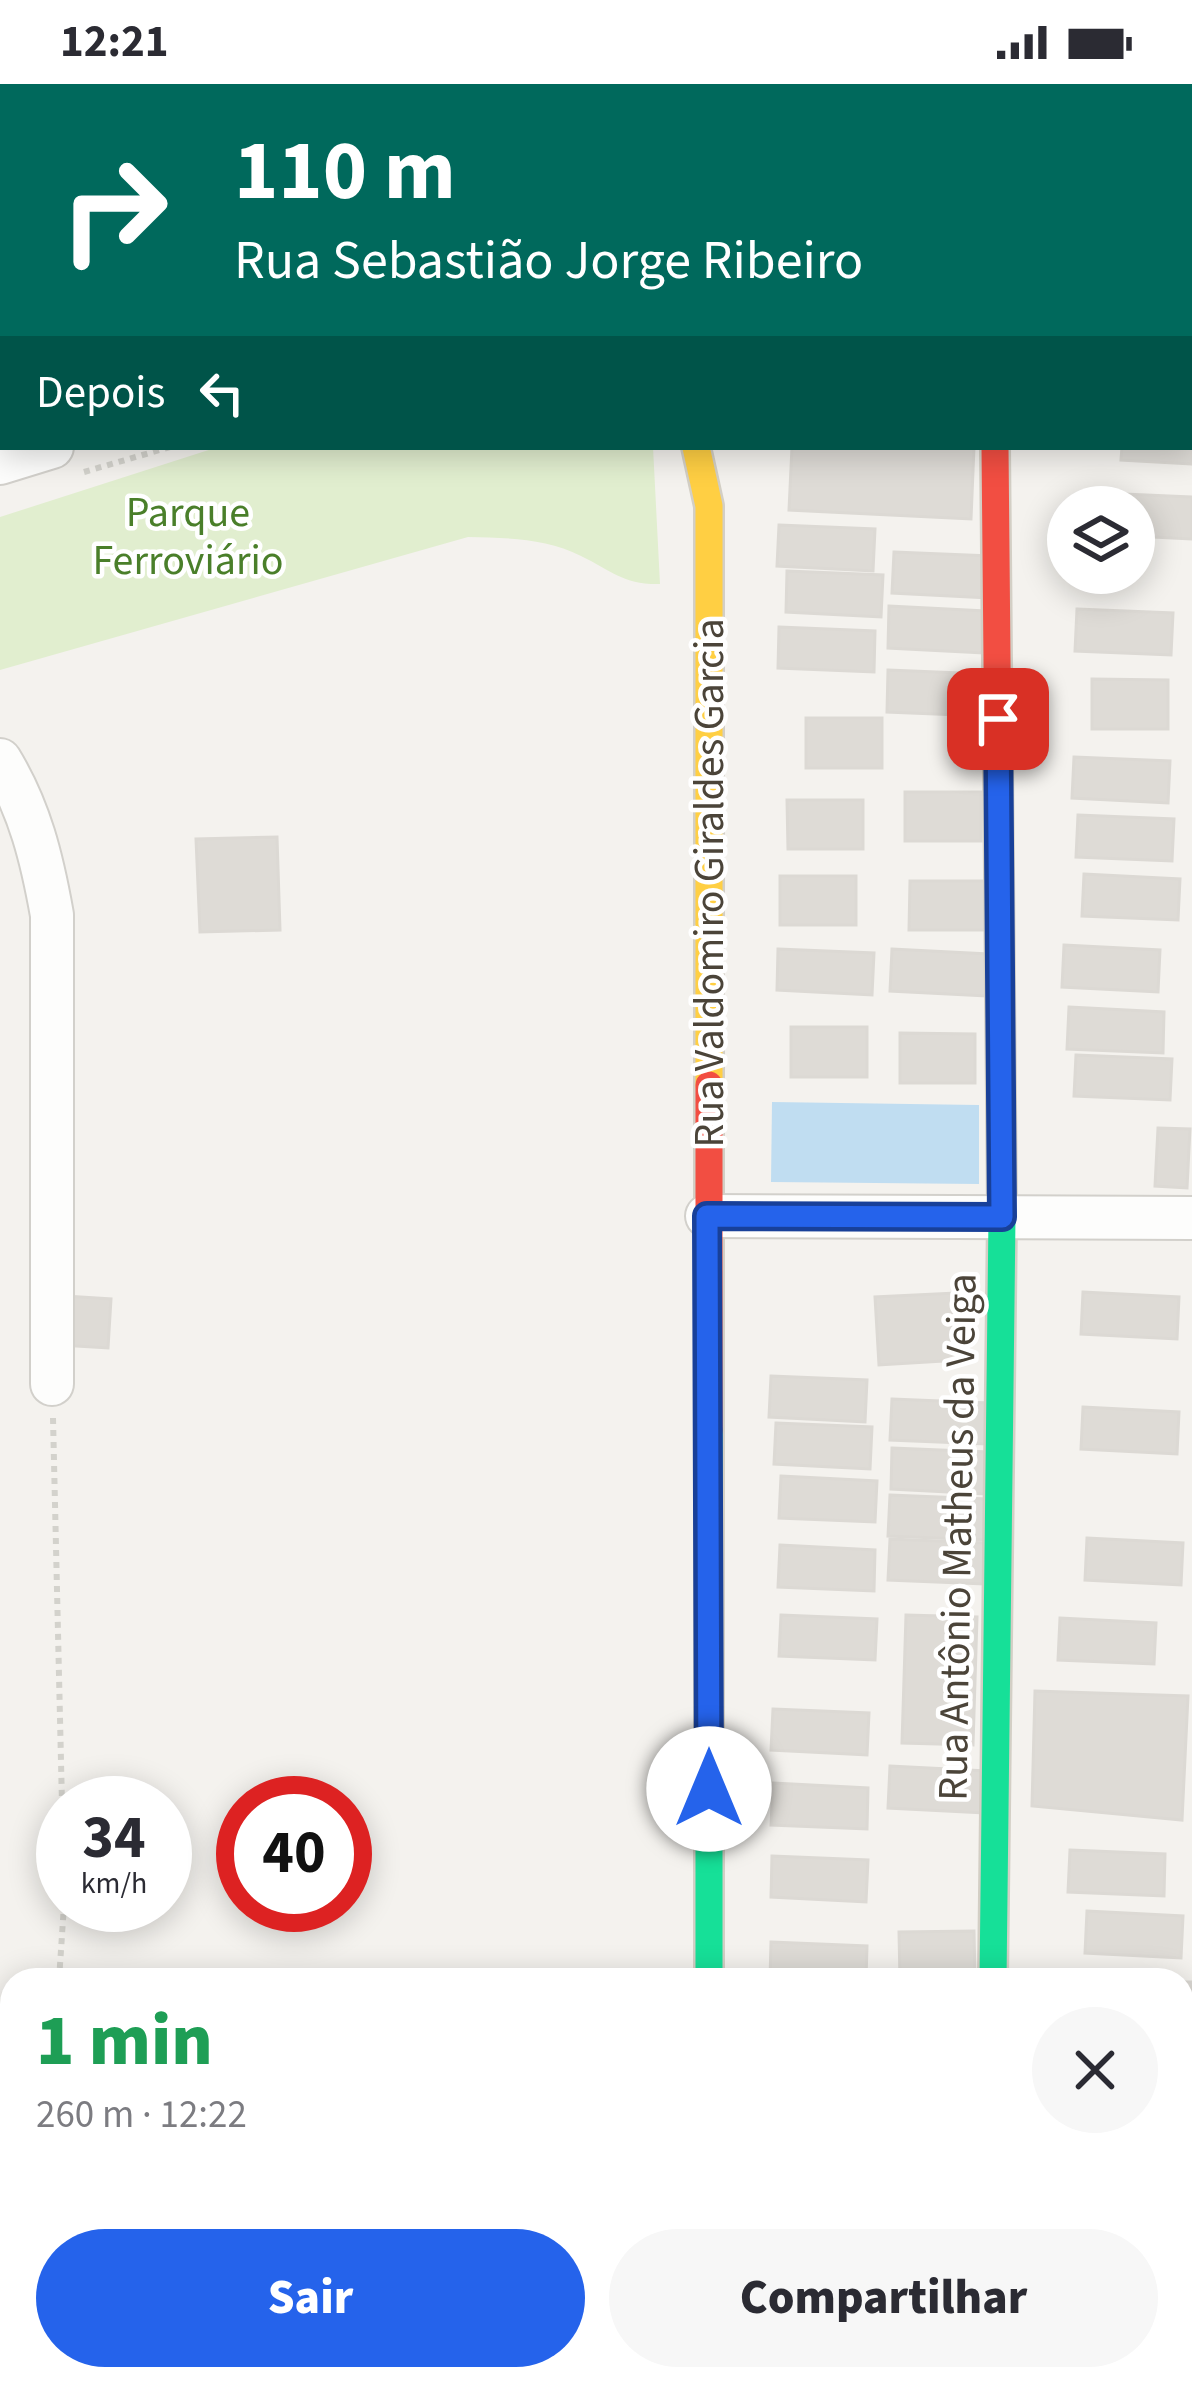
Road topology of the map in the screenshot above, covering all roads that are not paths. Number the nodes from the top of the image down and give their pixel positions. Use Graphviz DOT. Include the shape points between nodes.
graph roads {
  1 [pos="43,450"];
  2 [pos="697,450"];
  3 [pos="726,450"];
  4 [pos="995,450"];
  5 [pos="0,464"];
  6 [pos="709,506"];
  7 [pos="0,760"];
  8 [pos="707,1216"];
  9 [pos="1002,1217"];
  10 [pos="1192,1218"];
  11 [pos="52,1384"];
  12 [pos="709,1968"];
  13 [pos="993,1968"];
  1 -- 5 [label="street"];
  2 -- 6 [label="street, Rua Valdomiro Giraldes Garcia"];
  3 -- 6 [label="street, Rua Valdomiro Giraldes Garcia"];
  4 -- 9 [label="street, Rua Antônio Matheus da Veiga"];
  6 -- 8 [label="street, Rua Valdomiro Giraldes Garcia"];
  7 -- 11 [label="street" via="40,850 52,915"];
  8 -- 9 [label="street"];
  8 -- 12 [label="street, Rua Valdomiro Giraldes Garcia"];
  9 -- 10 [label="street"];
  9 -- 13 [label="street, Rua Antônio Matheus da Veiga"];
}
